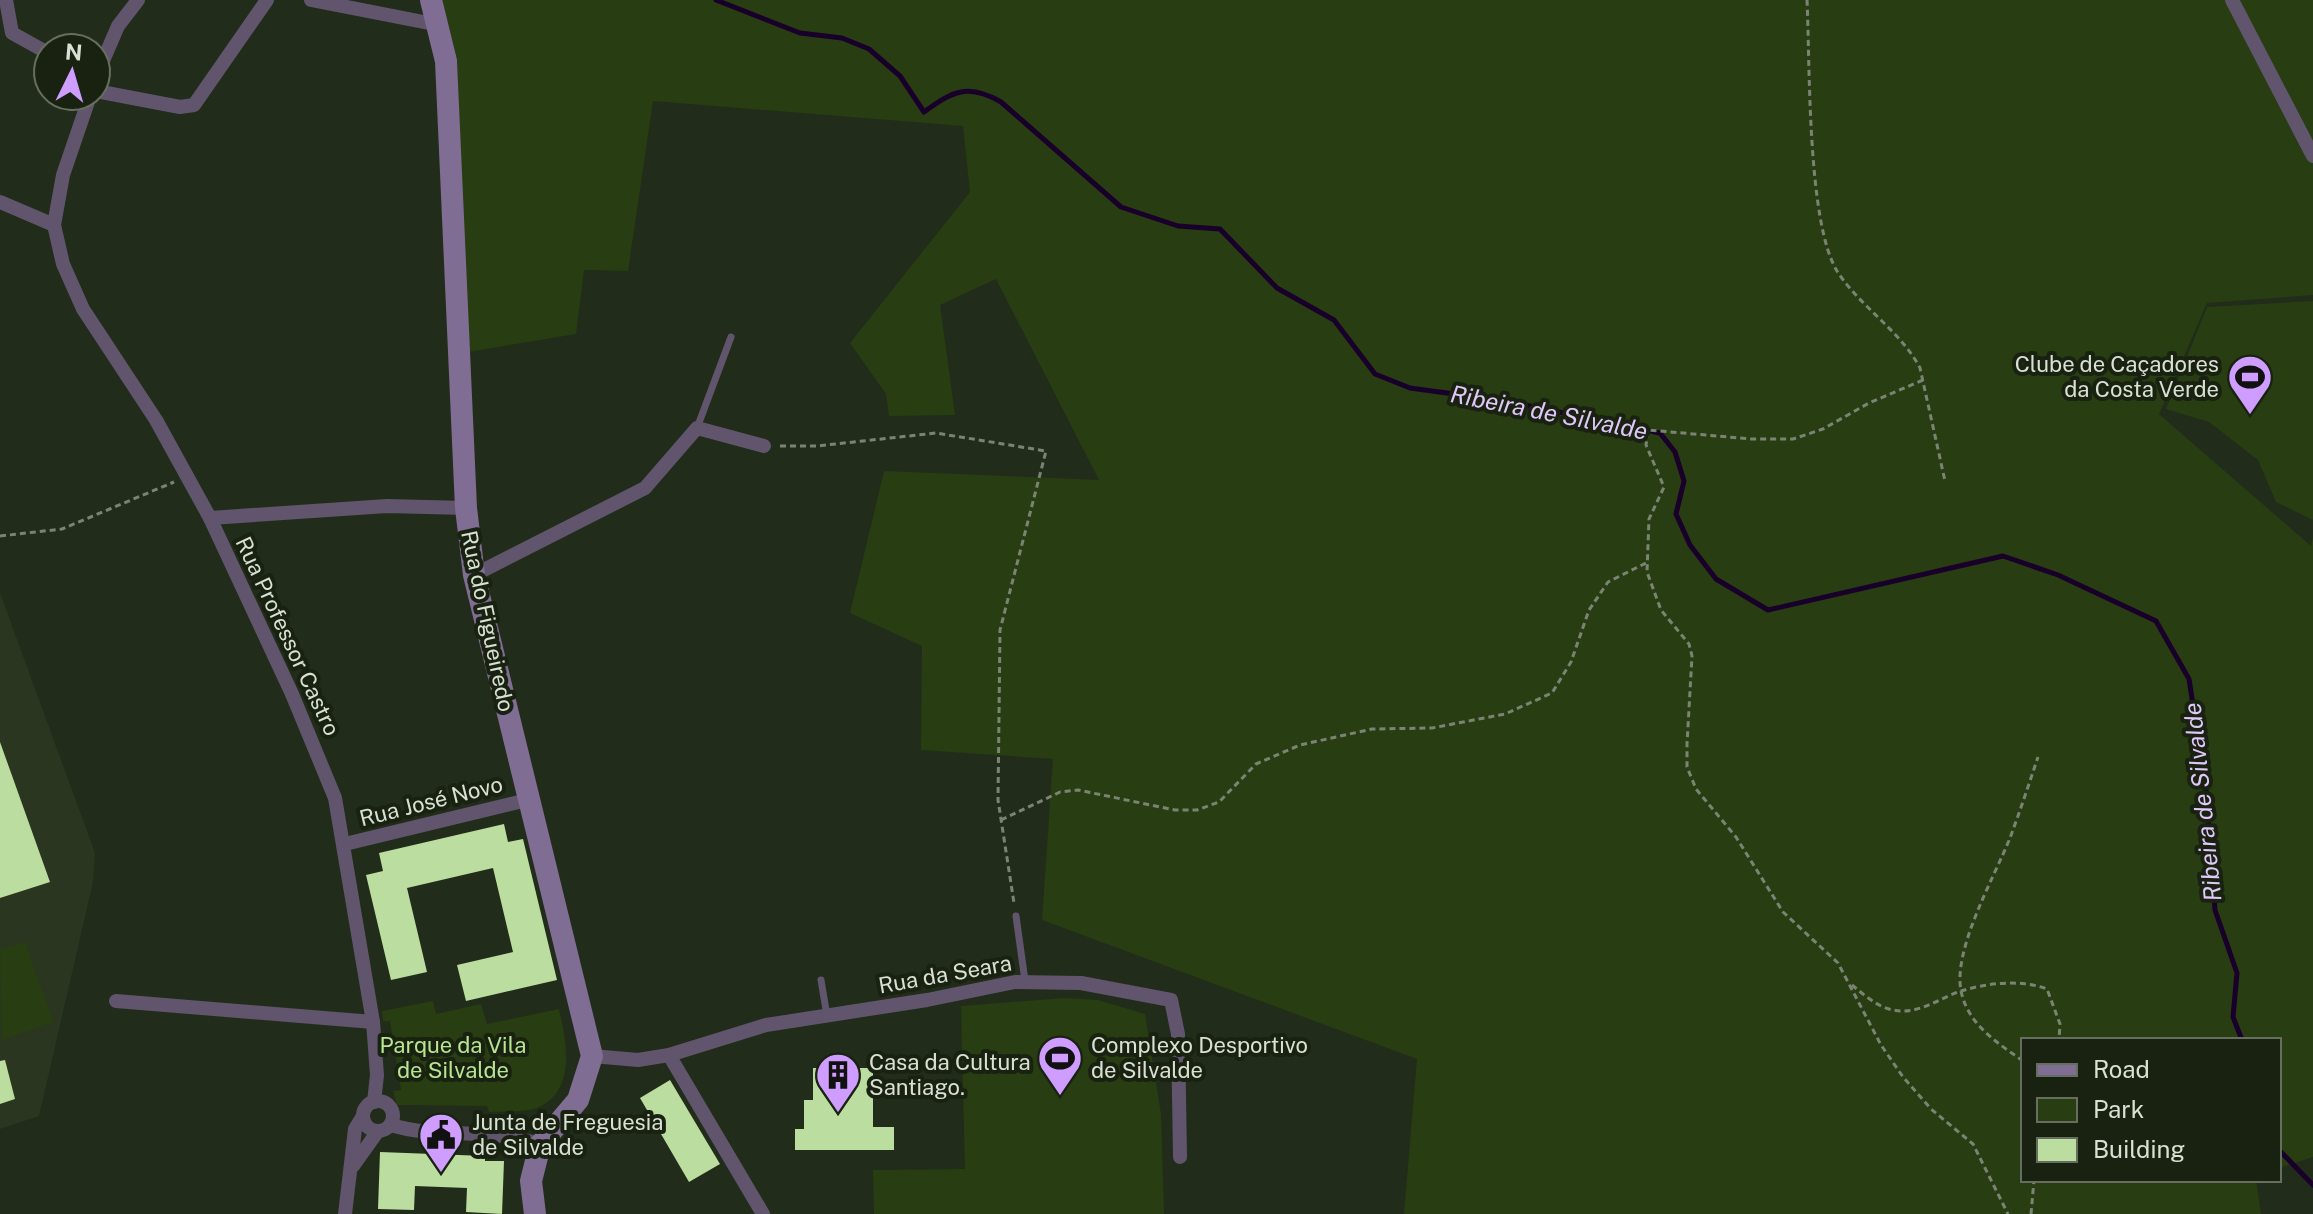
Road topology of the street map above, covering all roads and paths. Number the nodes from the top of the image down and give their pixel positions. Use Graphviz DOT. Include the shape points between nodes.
graph roads {
  1 [pos="6,0"];
  2 [pos="138,0"];
  3 [pos="267,0"];
  4 [pos="311,0"];
  5 [pos="431,0"];
  6 [pos="1807,0"];
  7 [pos="2232,0"];
  8 [pos="439,25"];
  9 [pos="112,39"];
  10 [pos="32,44"];
  11 [pos="112,94"];
  12 [pos="85,112"];
  13 [pos="2313,156"];
  14 [pos="0,202"];
  15 [pos="54,225"];
  16 [pos="731,337"];
  17 [pos="1923,380"];
  18 [pos="697,428"];
  19 [pos="764,446"];
  20 [pos="187,478"];
  21 [pos="1945,481"];
  22 [pos="466,508"];
  23 [pos="210,518"];
  24 [pos="0,536"];
  25 [pos="1646,563"];
  26 [pos="474,575"];
  27 [pos="2038,757"];
  28 [pos="527,800"];
  29 [pos="1001,820"];
  30 [pos="345,844"];
  31 [pos="1016,916"];
  32 [pos="821,980"];
  33 [pos="1025,982"];
  34 [pos="1849,983"];
  35 [pos="1961,991"];
  36 [pos="116,1001"];
  37 [pos="827,1016"];
  38 [pos="373,1022"];
  39 [pos="2059,1038"];
  40 [pos="669,1055"];
  41 [pos="592,1056"];
  42 [pos="2021,1060"];
  43 [pos="374,1102"];
  44 [pos="363,1116"];
  45 [pos="384,1128"];
  46 [pos="540,1145"];
  47 [pos="1180,1157"];
  48 [pos="353,1166"];
  49 [pos="2034,1182"];
  50 [pos="345,1214"];
  51 [pos="535,1214"];
  52 [pos="763,1214"];
  53 [pos="2008,1214"];
  54 [pos="2031,1214"];
  1 -- 10 [label="street" via="12,33"];
  2 -- 9 [label="street"];
  3 -- 11 [label="street" via="194,105"];
  4 -- 8 [label="street"];
  5 -- 8 [label="main road, Rua do Figueiredo"];
  6 -- 17 [label="path" via="1824,236 1837,271 1911,351"];
  7 -- 13 [label="street"];
  8 -- 22 [label="main road, Rua do Figueiredo" via="446,61"];
  12 -- 15 [label="street" via="63,175"];
  14 -- 15 [label="street"];
  15 -- 20 [label="street, Rua Professor Castro" via="63,264 83,309"];
  16 -- 18 [label="lane"];
  17 -- 21 [label="path"];
  17 -- 25 [label="path" via="1793,439 1648,430 1646,445 1664,487 1649,519"];
  18 -- 19 [label="street"];
  18 -- 26 [label="street" via="645,488"];
  19 -- 29 [label="path" via="936,433 1046,451 1000,630"];
  20 -- 23 [label="street, Rua Professor Castro"];
  20 -- 24 [label="path" via="62,529"];
  22 -- 23 [label="street" via="387,506"];
  22 -- 26 [label="main road, Rua do Figueiredo"];
  23 -- 30 [label="street, Rua Professor Castro" via="316,749"];
  25 -- 29 [label="path" via="1608,582 1589,610 1571,662 1552,693 1505,714 1432,728 1372,729 1300,745 1256,764 1219,802 1197,810 1078,790 1060,792"];
  25 -- 34 [label="path" via="1656,600 1692,656 1687,756 1696,789 1736,837 1783,912 1838,963"];
  26 -- 28 [label="main road, Rua do Figueiredo"];
  27 -- 35 [label="path" via="1961,963"];
  28 -- 30 [label="street, Rua José Novo"];
  28 -- 41 [label="main road, Rua do Figueiredo"];
  29 -- 31 [label="path"];
  30 -- 38 [label="street, Rua Professor Castro"];
  31 -- 33 [label="lane"];
  32 -- 37 [label="lane"];
  33 -- 37 [label="street, Rua da Seara"];
  33 -- 47 [label="street, Rua da Seara" via="1081,983 1171,1000 1178,1034"];
  34 -- 35 [label="path" via="1889,1009 1930,1006"];
  34 -- 53 [label="path" via="1903,1077 1973,1144"];
  35 -- 39 [label="path" via="2001,984 2047,989 2058,1014"];
  35 -- 42 [label="path" via="1972,1018"];
  36 -- 38 [label="street"];
  37 -- 40 [label="street, Rua da Seara" via="752,1028"];
  38 -- 43 [label="street, Rua Professor Castro"];
  40 -- 41 [label="street, Rua da Seara" via="638,1060"];
  40 -- 52 [label="street"];
  41 -- 46 [label="main road" via="578,1100"];
  43 -- 44 [label="street"];
  43 -- 45 [label="street" via="389,1105 393,1115"];
  44 -- 45 [label="street" via="369,1128"];
  44 -- 48 [label="street" via="355,1129"];
  45 -- 46 [label="street" via="502,1133"];
  45 -- 48 [label="street"];
  46 -- 51 [label="main road" via="531,1181"];
  48 -- 50 [label="street"];
  49 -- 54 [label="path"];
}
